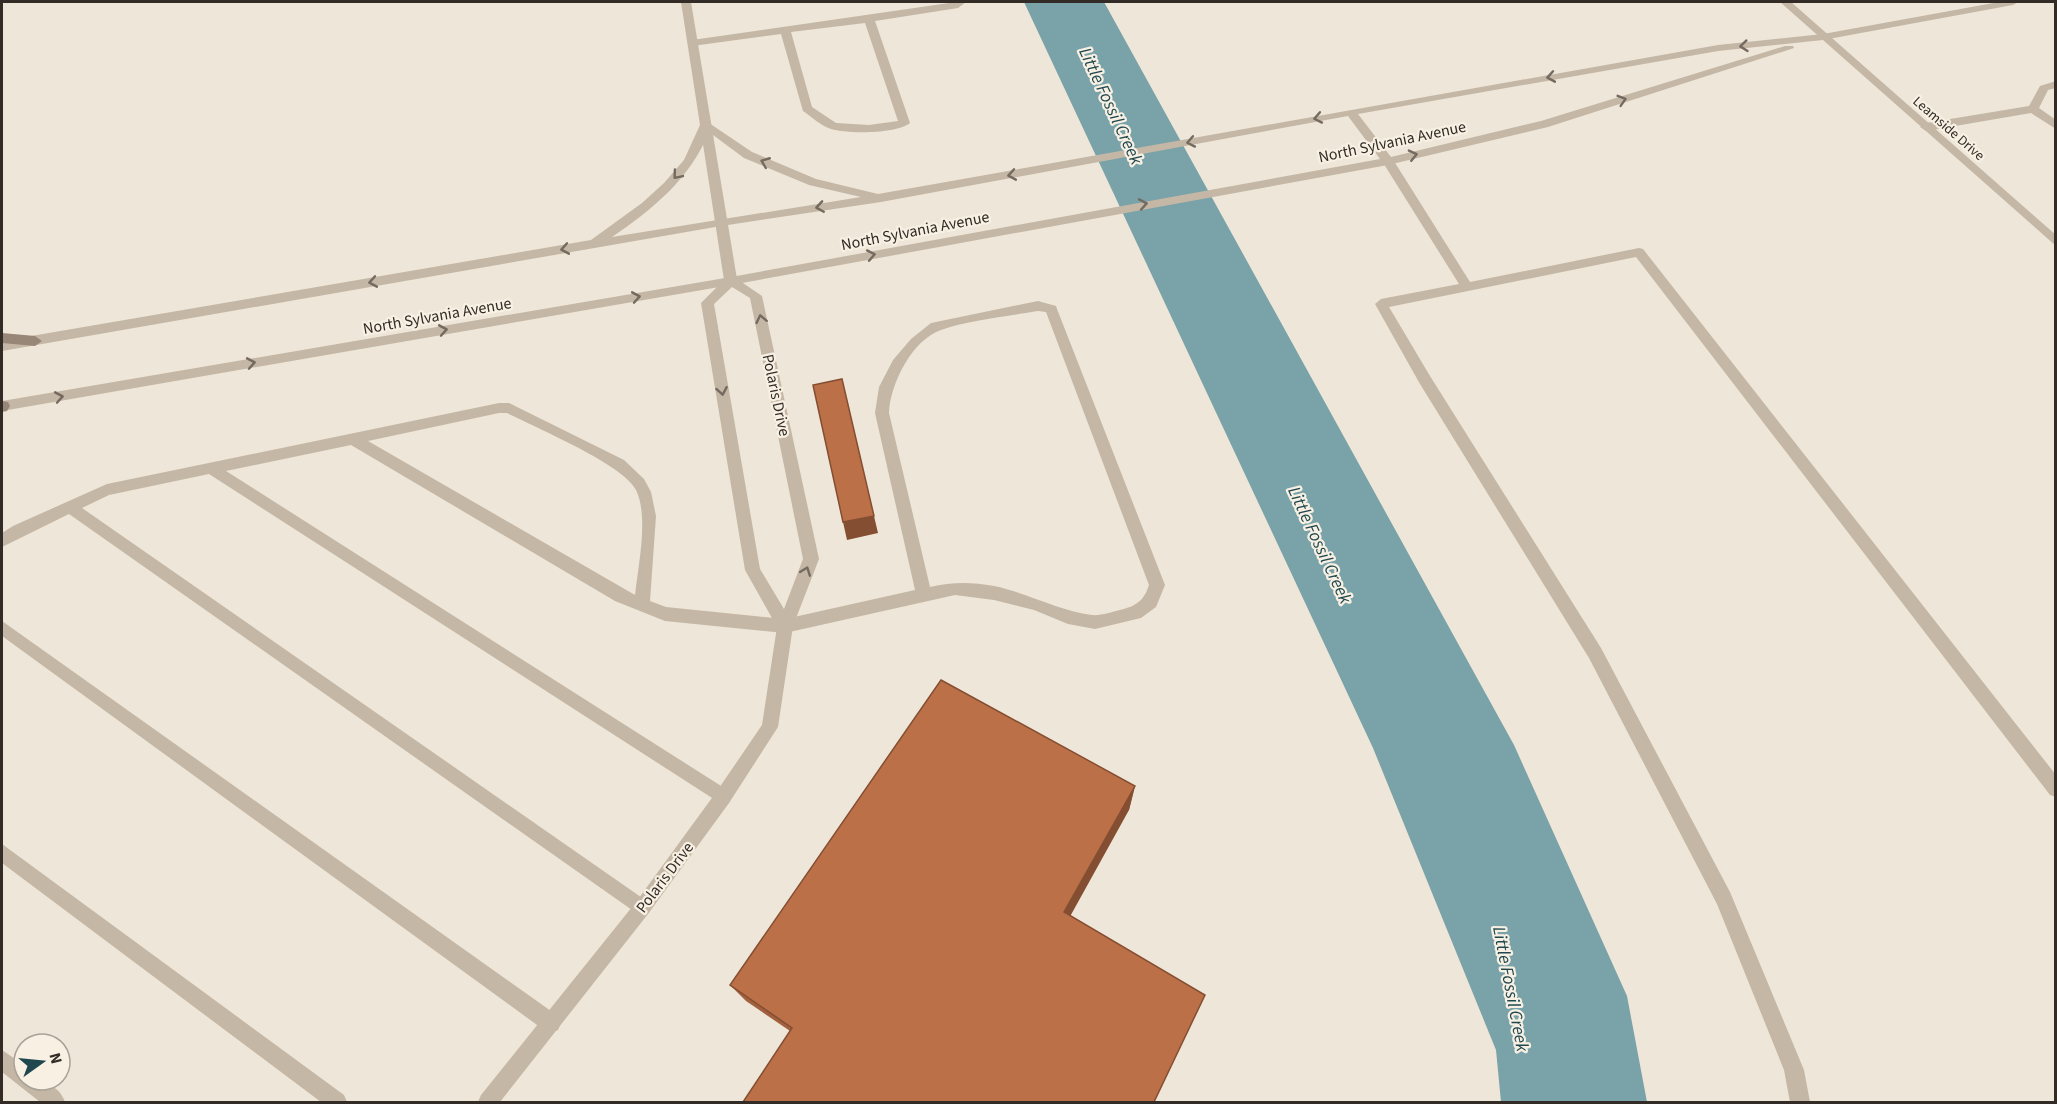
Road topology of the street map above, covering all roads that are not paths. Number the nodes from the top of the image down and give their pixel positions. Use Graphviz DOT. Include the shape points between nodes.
graph roads {
  1 [pos="686,2"];
  2 [pos="961,2"];
  3 [pos="1785,2"];
  4 [pos="2013,2"];
  5 [pos="869,19"];
  6 [pos="785,30"];
  7 [pos="1823,37"];
  8 [pos="692,43"];
  9 [pos="2055,84"];
  10 [pos="2032,109"];
  11 [pos="1351,112"];
  12 [pos="706,125"];
  13 [pos="2055,126"];
  14 [pos="1926,127"];
  15 [pos="1388,161"];
  16 [pos="881,198"];
  17 [pos="721,222"];
  18 [pos="2055,242"];
  19 [pos="592,244"];
  20 [pos="731,281"];
  21 [pos="1467,287"];
  22 [pos="2,338"];
  23 [pos="35,341"];
  24 [pos="2,346"];
  25 [pos="2,406"];
  26 [pos="354,439"];
  27 [pos="212,469"];
  28 [pos="69,506"];
  29 [pos="2,541"];
  30 [pos="924,595"];
  31 [pos="642,604"];
  32 [pos="786,626"];
  33 [pos="2,628"];
  34 [pos="2055,789"];
  35 [pos="723,797"];
  36 [pos="2,853"];
  37 [pos="642,908"];
  38 [pos="551,1023"];
  39 [pos="42,1092"];
  40 [pos="55,1102"];
  41 [pos="337,1102"];
  42 [pos="488,1102"];
  43 [pos="1800,1102"];
  1 -- 8 [label="street"];
  2 -- 5 [label="street"];
  3 -- 7 [label="street, Leamside Drive"];
  4 -- 7 [label="street, North Sylvania Avenue"];
  5 -- 6 [label="street"];
  5 -- 6 [label="street" via="904,123 869,129 833,126 807,109"];
  6 -- 8 [label="street"];
  7 -- 11 [label="street, North Sylvania Avenue, one-way" via="1718,48"];
  7 -- 14 [label="street, Leamside Drive"];
  15 -- 7 [label="street, North Sylvania Avenue, one-way" via="1544,124"];
  8 -- 12 [label="street"];
  9 -- 10 [label="street" via="2044,88"];
  10 -- 13 [label="street"];
  10 -- 14 [label="street"];
  11 -- 15 [label="street"];
  11 -- 16 [label="street, North Sylvania Avenue, one-way"];
  16 -- 12 [label="street, one-way" via="813,182 747,155"];
  12 -- 17 [label="street"];
  12 -- 19 [label="street, one-way" via="689,161 670,184 641,212"];
  14 -- 18 [label="street, Leamside Drive"];
  20 -- 15 [label="street, North Sylvania Avenue, one-way"];
  15 -- 21 [label="street"];
  16 -- 17 [label="street, North Sylvania Avenue, one-way"];
  17 -- 19 [label="street, North Sylvania Avenue"];
  17 -- 20 [label="street"];
  19 -- 23 [label="street, North Sylvania Avenue, one-way"];
  25 -- 20 [label="street, North Sylvania Avenue, one-way"];
  20 -- 32 [label="street, one-way" via="707,303 753,570"];
  32 -- 20 [label="street, Polaris Drive, one-way" via="810,559 756,296"];
  21 -- 34 [label="street" via="1639,252"];
  21 -- 43 [label="street" via="1380,304 1595,653 1724,898 1790,1060"];
  22 -- 23 [label="main road"];
  23 -- 24 [label="street, North Sylvania Avenue"];
  26 -- 27 [label="street"];
  26 -- 31 [label="street" via="620,596"];
  26 -- 31 [label="street" via="508,408 619,464 632,473 644,492 648,513"];
  27 -- 28 [label="street" via="107,490"];
  27 -- 35 [label="street"];
  28 -- 29 [label="street"];
  28 -- 37 [label="street"];
  30 -- 30 [label="street" via="882,413 884,386 904,356 936,326 1038,306 1051,309 1156,585 1151,602 1136,613 1095,622 994,593 955,588"];
  30 -- 32 [label="street"];
  31 -- 32 [label="street" via="665,614"];
  32 -- 35 [label="street, Polaris Drive" via="770,727"];
  33 -- 38 [label="street"];
  35 -- 37 [label="street, Polaris Drive"];
  36 -- 41 [label="street"];
  37 -- 38 [label="street, Polaris Drive"];
  38 -- 42 [label="street, Polaris Drive"];
  39 -- 40 [label="street"];
}
